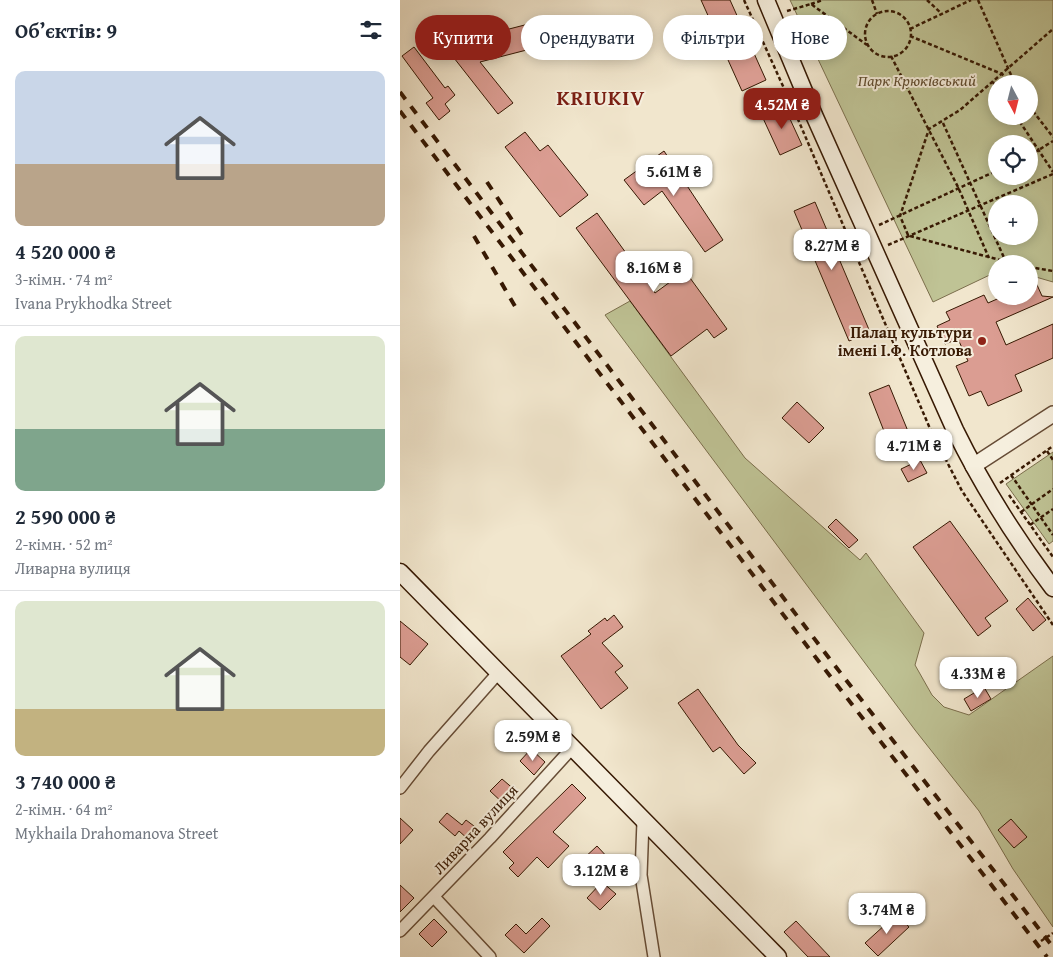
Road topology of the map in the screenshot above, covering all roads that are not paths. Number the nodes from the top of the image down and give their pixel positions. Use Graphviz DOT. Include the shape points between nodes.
graph roads {
  1 [pos="766,0"];
  2 [pos="1053,414"];
  3 [pos="980,462"];
  4 [pos="400,572"];
  5 [pos="1053,588"];
  6 [pos="499,672"];
  7 [pos="573,747"];
  8 [pos="400,788"];
  9 [pos="643,821"];
  10 [pos="434,897"];
  11 [pos="400,931"];
  12 [pos="490,957"];
  13 [pos="654,957"];
  14 [pos="778,957"];
  1 -- 3 [label="main road" via="867,236"];
  2 -- 3 [label="street"];
  3 -- 5 [label="main road" via="1025,550"];
  4 -- 6 [label="main road"];
  6 -- 7 [label="main road"];
  6 -- 8 [label="street"];
  7 -- 9 [label="main road"];
  7 -- 10 [label="street, Ливарна вулиця"];
  9 -- 13 [label="street" via="641,874"];
  9 -- 14 [label="main road"];
  10 -- 11 [label="street, Ливарна вулиця"];
  10 -- 12 [label="street"];
}
